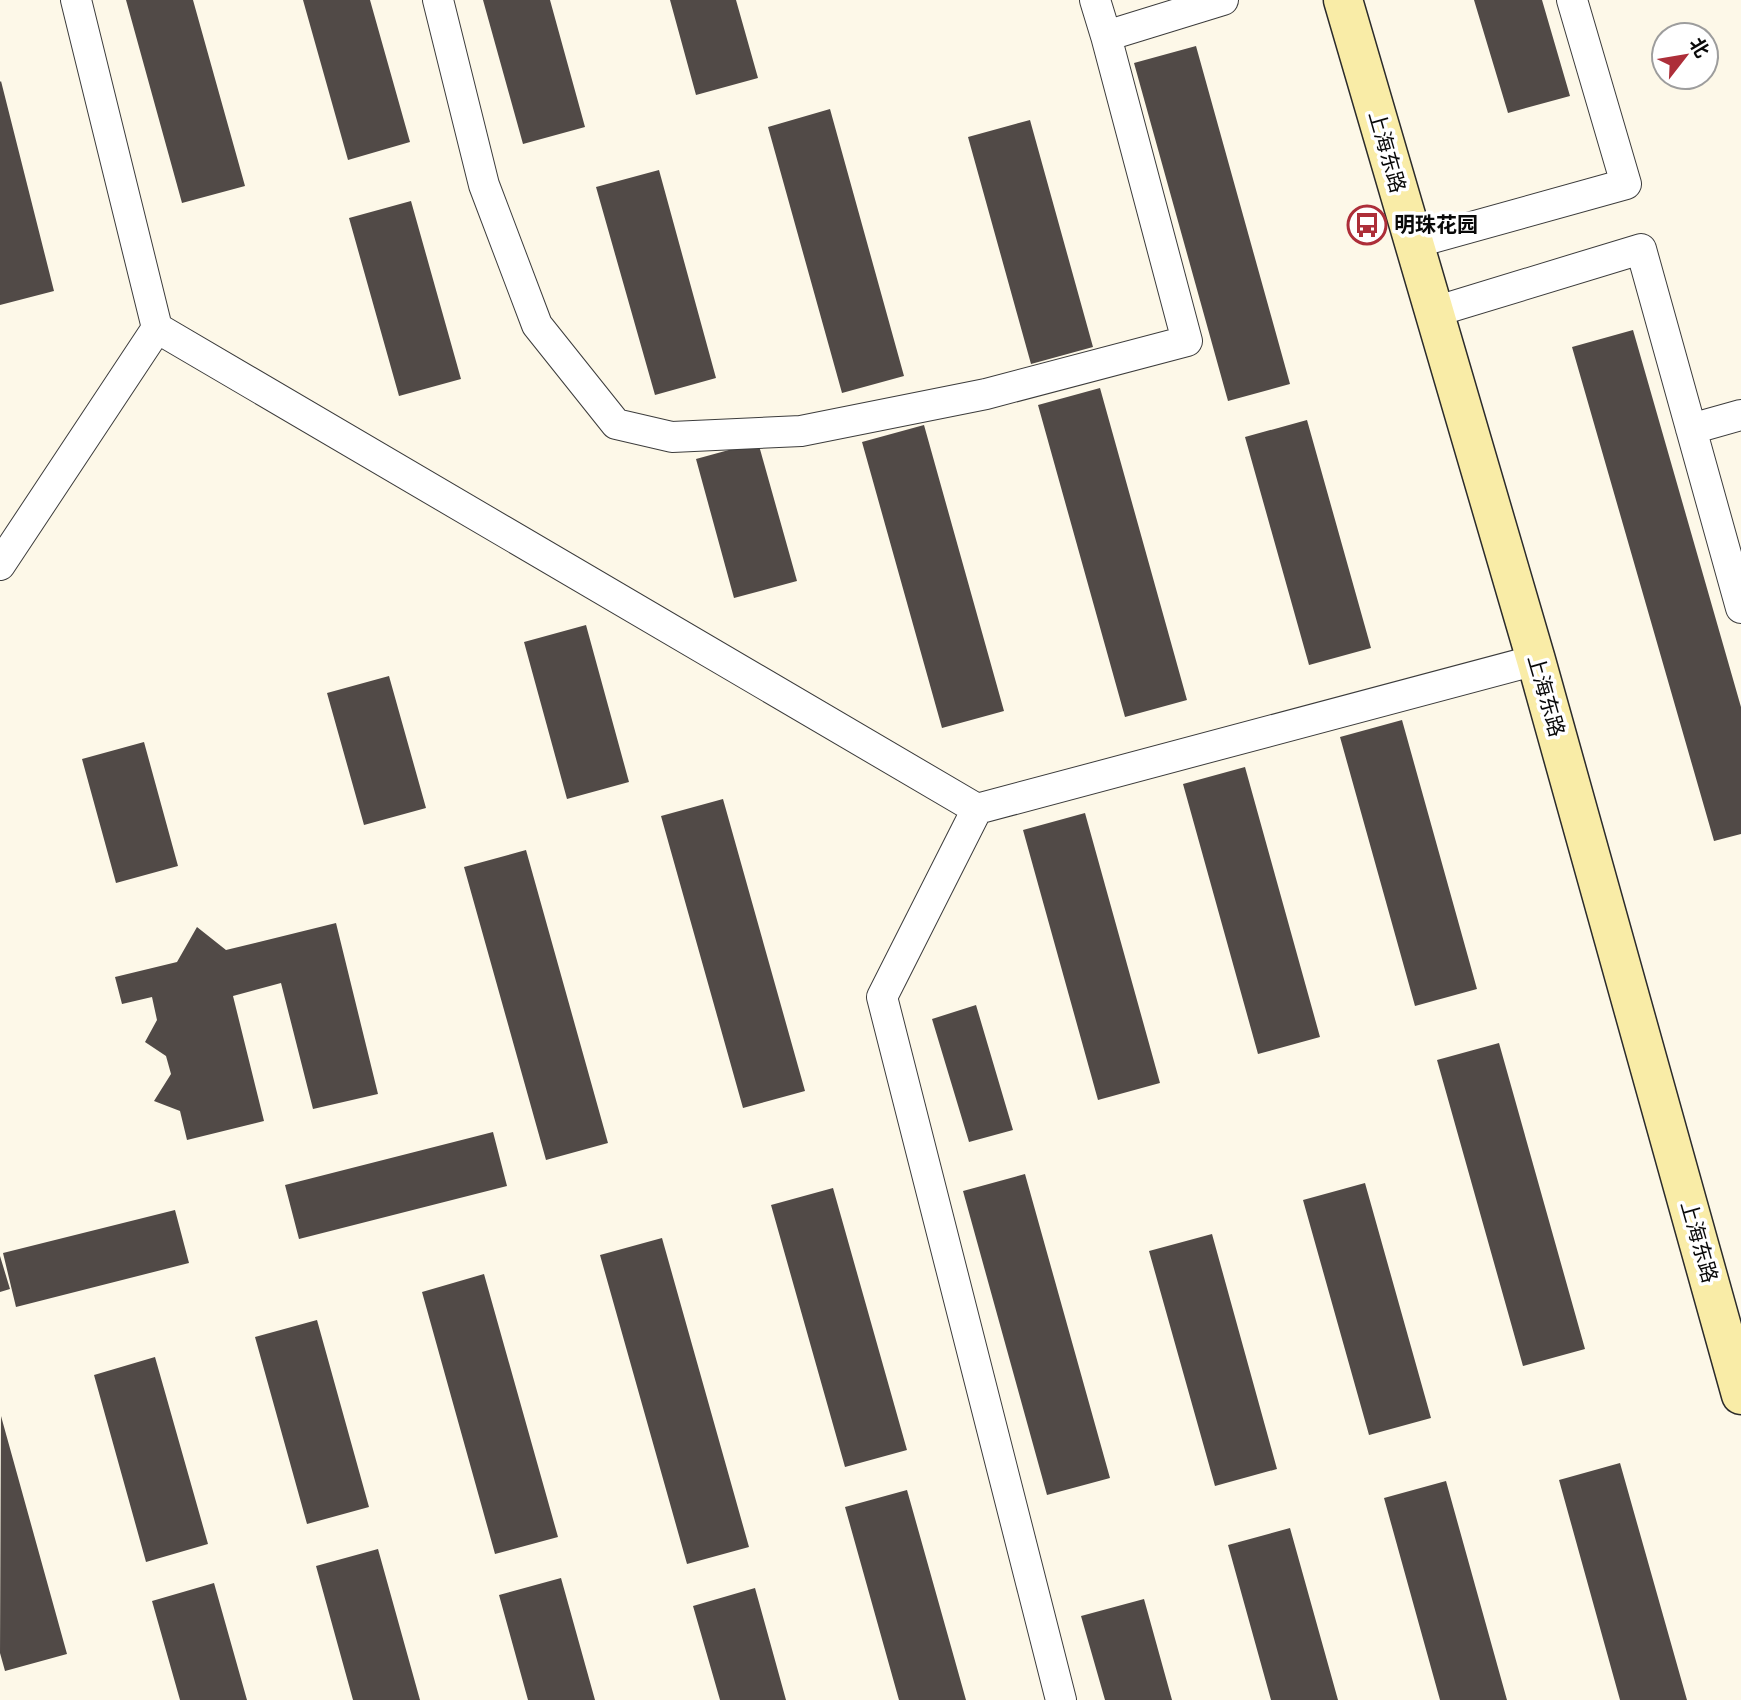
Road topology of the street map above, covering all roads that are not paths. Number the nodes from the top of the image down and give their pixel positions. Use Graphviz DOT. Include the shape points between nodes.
graph roads {
  1 [pos="76,0"];
  2 [pos="438,0"];
  3 [pos="1095,0"];
  4 [pos="1223,0"];
  5 [pos="1343,0"];
  6 [pos="1572,0"];
  7 [pos="1106,36"];
  8 [pos="1414,243"];
  9 [pos="1434,312"];
  10 [pos="157,328"];
  11 [pos="1741,415"];
  12 [pos="1692,429"];
  13 [pos="0,565"];
  14 [pos="1741,607"];
  15 [pos="1536,660"];
  16 [pos="977,809"];
  17 [pos="1736,1357"];
  18 [pos="1741,1395"];
  19 [pos="1061,1700"];
  1 -- 10 [label="street"];
  2 -- 7 [label="street" via="484,186 537,325 616,424 672,437 801,431 986,394 1187,341"];
  3 -- 7 [label="street"];
  4 -- 7 [label="street"];
  5 -- 8 [label="street, 上海东路"];
  6 -- 8 [label="street" via="1626,184"];
  8 -- 9 [label="street, 上海东路"];
  9 -- 12 [label="street" via="1641,249"];
  9 -- 15 [label="street, 上海东路"];
  10 -- 13 [label="street"];
  10 -- 16 [label="street"];
  11 -- 12 [label="street"];
  12 -- 14 [label="street"];
  15 -- 16 [label="street"];
  15 -- 17 [label="street, 上海东路"];
  16 -- 19 [label="street" via="882,997"];
  17 -- 18 [label="street, 上海东路"];
}
